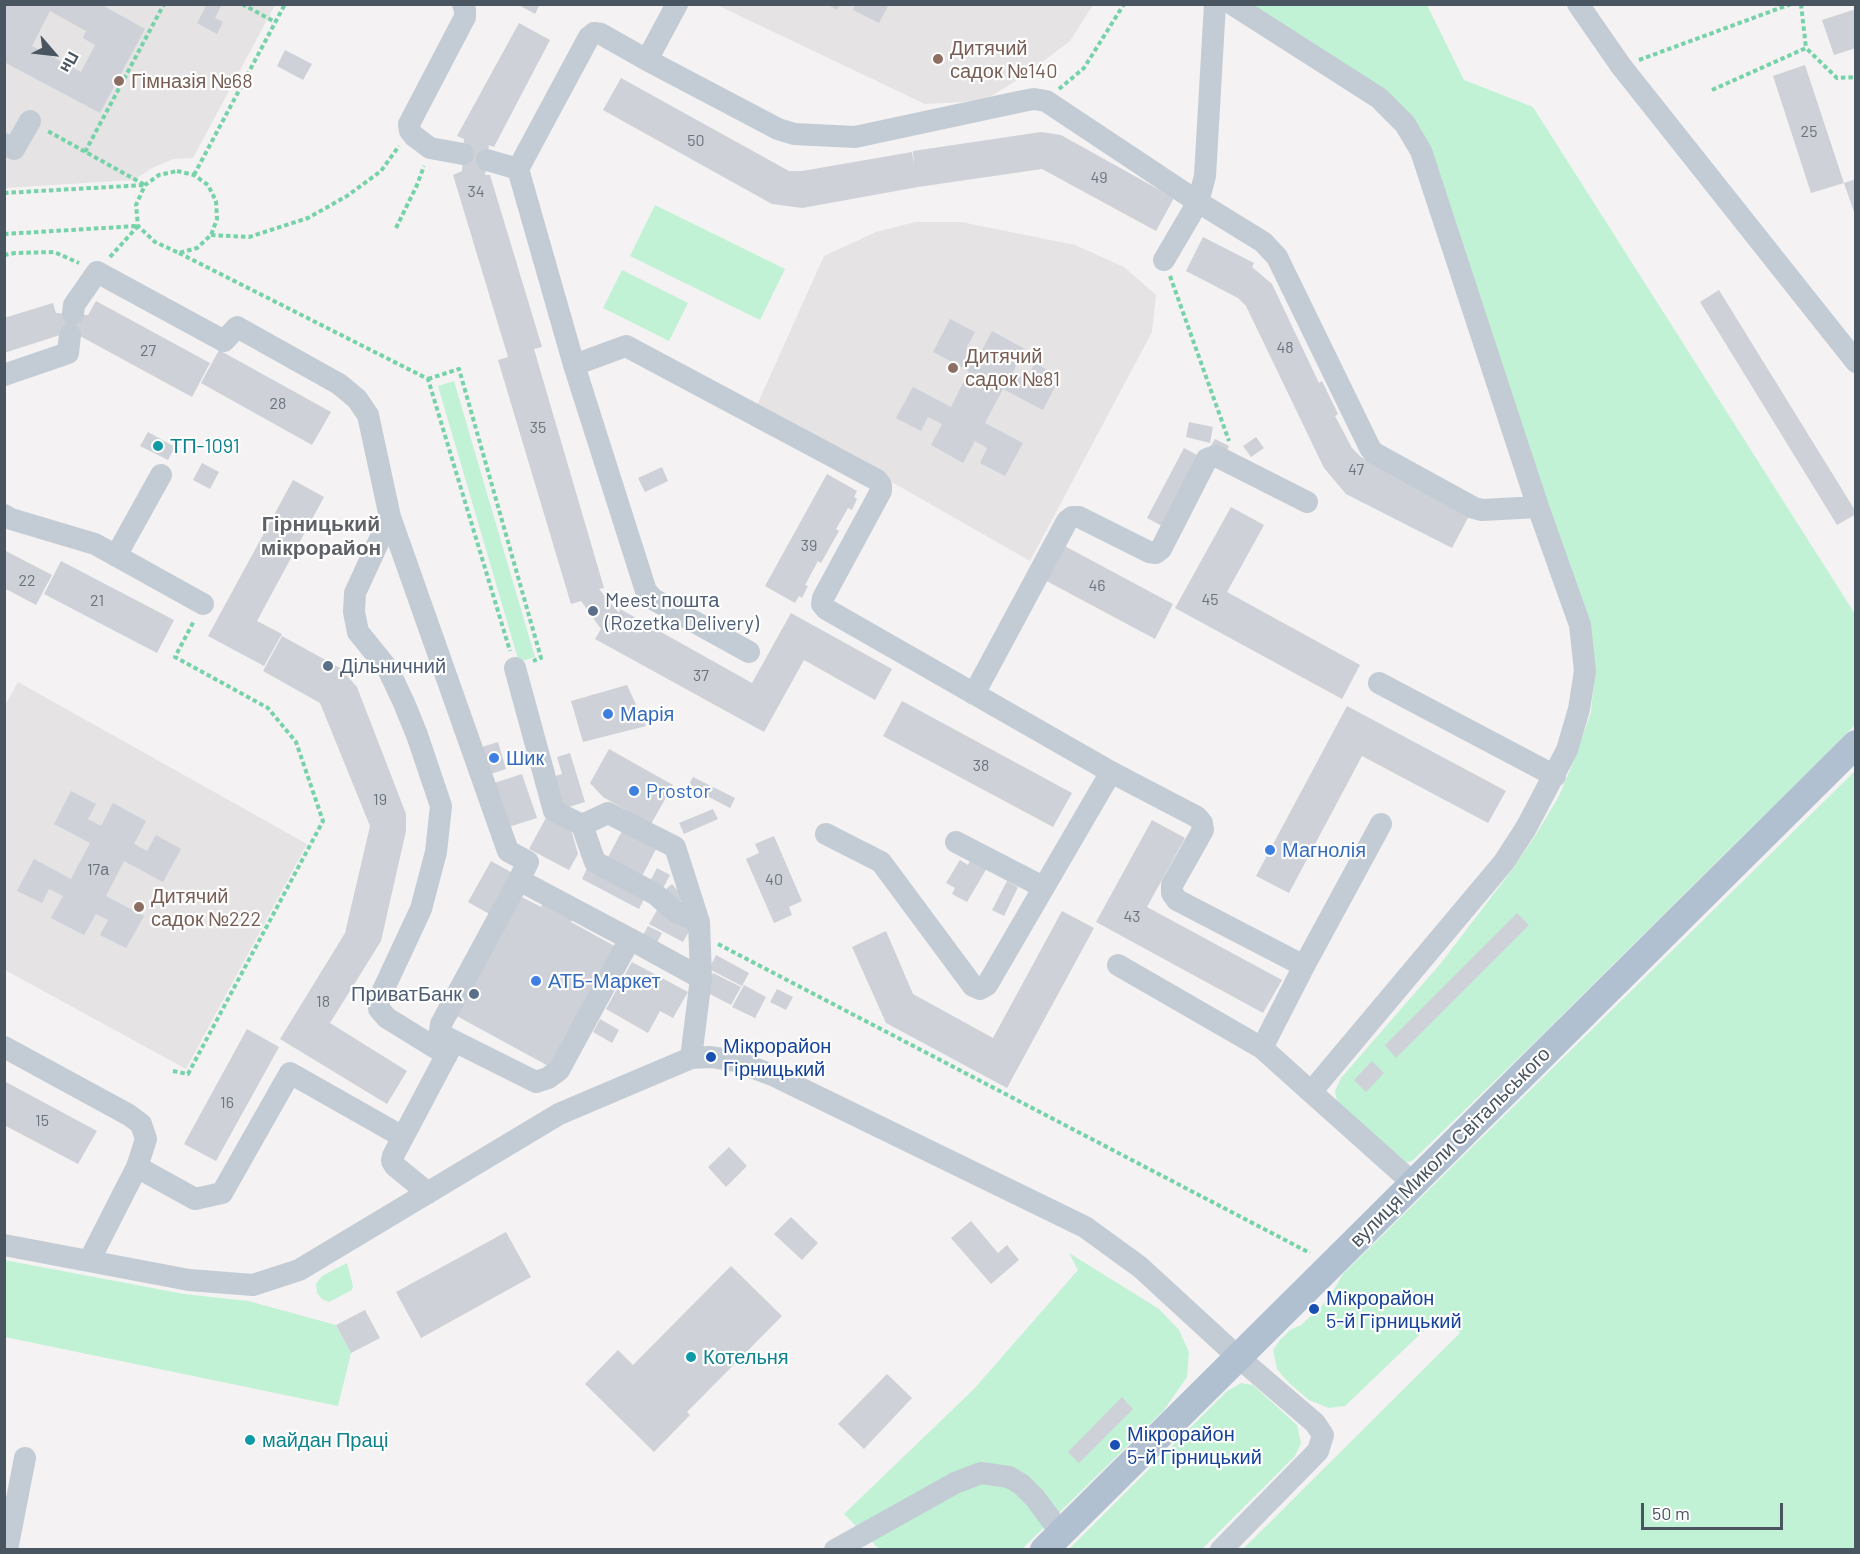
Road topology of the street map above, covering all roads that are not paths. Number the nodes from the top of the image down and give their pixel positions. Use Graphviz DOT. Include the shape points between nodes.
graph roads {
  1 [pos="463,4"];
  2 [pos="677,4"];
  3 [pos="1215,4"];
  4 [pos="1232,4"];
  5 [pos="1578,4"];
  6 [pos="646,60"];
  7 [pos="30,121"];
  8 [pos="4,144"];
  9 [pos="463,154"];
  10 [pos="487,160"];
  11 [pos="518,169"];
  12 [pos="1198,202"];
  13 [pos="1164,260"];
  14 [pos="1856,362"];
  15 [pos="574,365"];
  16 [pos="4,375"];
  17 [pos="161,475"];
  18 [pos="1306,502"];
  19 [pos="1538,507"];
  20 [pos="4,515"];
  21 [pos="390,517"];
  22 [pos="116,556"];
  23 [pos="203,604"];
  24 [pos="749,652"];
  25 [pos="515,668"];
  26 [pos="1379,683"];
  27 [pos="974,694"];
  28 [pos="1856,744"];
  29 [pos="1111,772"];
  30 [pos="1554,777"];
  31 [pos="1381,824"];
  32 [pos="582,825"];
  33 [pos="826,834"];
  34 [pos="956,842"];
  35 [pos="519,880"];
  36 [pos="1043,887"];
  37 [pos="699,928"];
  38 [pos="630,939"];
  39 [pos="1118,965"];
  40 [pos="1304,966"];
  41 [pos="701,978"];
  42 [pos="4,1047"];
  43 [pos="451,1048"];
  44 [pos="1262,1048"];
  45 [pos="691,1058"];
  46 [pos="1311,1092"];
  47 [pos="403,1137"];
  48 [pos="137,1167"];
  49 [pos="1414,1184"];
  50 [pos="428,1193"];
  51 [pos="4,1245"];
  52 [pos="89,1261"];
  53 [pos="1238,1357"];
  54 [pos="25,1458"];
  55 [pos="1052,1541"];
  56 [pos="9,1549"];
  57 [pos="835,1550"];
  58 [pos="1221,1550"];
  1 -- 9 [label="street" via="465,17 409,124 410,131 430,148"];
  2 -- 6 [label="street"];
  3 -- 12 [label="street" via="1207,156"];
  4 -- 19 [label="street" via="1379,98 1405,124 1421,151"];
  5 -- 14 [label="street" via="1621,66"];
  6 -- 11 [label="street" via="601,34 589,37"];
  6 -- 12 [label="street" via="794,134 855,137 1023,101 1046,100"];
  7 -- 8 [label="street" via="14,149"];
  10 -- 11 [label="street"];
  11 -- 15 [label="street"];
  12 -- 13 [label="street"];
  12 -- 19 [label="street" via="1263,243 1277,257 1374,453 1474,508"];
  15 -- 24 [label="street" via="646,591 653,599"];
  15 -- 27 [label="street" via="626,346 877,480 881,491 822,604"];
  16 -- 21 [label="street" via="68,353 74,305 97,272 224,341 237,327 339,384 357,399 368,416"];
  17 -- 22 [label="street"];
  18 -- 27 [label="street" via="1216,456 1207,459 1156,553 1072,517"];
  19 -- 30 [label="street" via="1580,625 1585,671 1579,709"];
  20 -- 22 [label="street" via="95,544"];
  21 -- 35 [label="street" via="508,851 528,862"];
  21 -- 43 [label="street" via="355,593 354,612 358,632 388,669 404,704 441,806 436,852 421,909 379,999 379,1009 387,1018"];
  22 -- 23 [label="street"];
  25 -- 32 [label="street" via="554,811"];
  26 -- 30 [label="street"];
  27 -- 29 [label="street"];
  28 -- 49 [label="main road, вулиця Миколи Світальського"];
  29 -- 36 [label="street"];
  29 -- 40 [label="street" via="1202,823 1203,830 1172,885 1172,894"];
  30 -- 46 [label="street" via="1504,862"];
  31 -- 40 [label="street"];
  32 -- 37 [label="street" via="595,862 655,894"];
  32 -- 37 [label="street" via="608,813 675,847"];
  33 -- 36 [label="street" via="881,862 973,986 980,989 987,985"];
  34 -- 36 [label="street"];
  35 -- 38 [label="street"];
  35 -- 43 [label="street" via="441,1024 440,1031"];
  37 -- 41 [label="street"];
  38 -- 41 [label="street"];
  38 -- 43 [label="street" via="559,1070 548,1078 536,1082"];
  39 -- 44 [label="street"];
  40 -- 44 [label="street"];
  41 -- 45 [label="street"];
  42 -- 48 [label="street" via="141,1124 146,1139"];
  43 -- 47 [label="street"];
  44 -- 46 [label="street"];
  45 -- 50 [label="street" via="559,1114"];
  45 -- 53 [label="street" via="735,1061 775,1076 1085,1227 1140,1267"];
  46 -- 49 [label="street"];
  47 -- 48 [label="street" via="290,1073 222,1193 195,1199"];
  47 -- 50 [label="street" via="392,1161"];
  48 -- 52 [label="street"];
  49 -- 53 [label="main road, вулиця Миколи Світальського"];
  50 -- 52 [label="street" via="298,1270 253,1285 189,1280"];
  51 -- 52 [label="street"];
  53 -- 55 [label="main road, вулиця Миколи Світальського"];
  53 -- 58 [label="street" via="1315,1423 1323,1435 1318,1451"];
  54 -- 56 [label="street"];
  55 -- 57 [label="street" via="1035,1498 1021,1484 981,1473 955,1483"];
}
